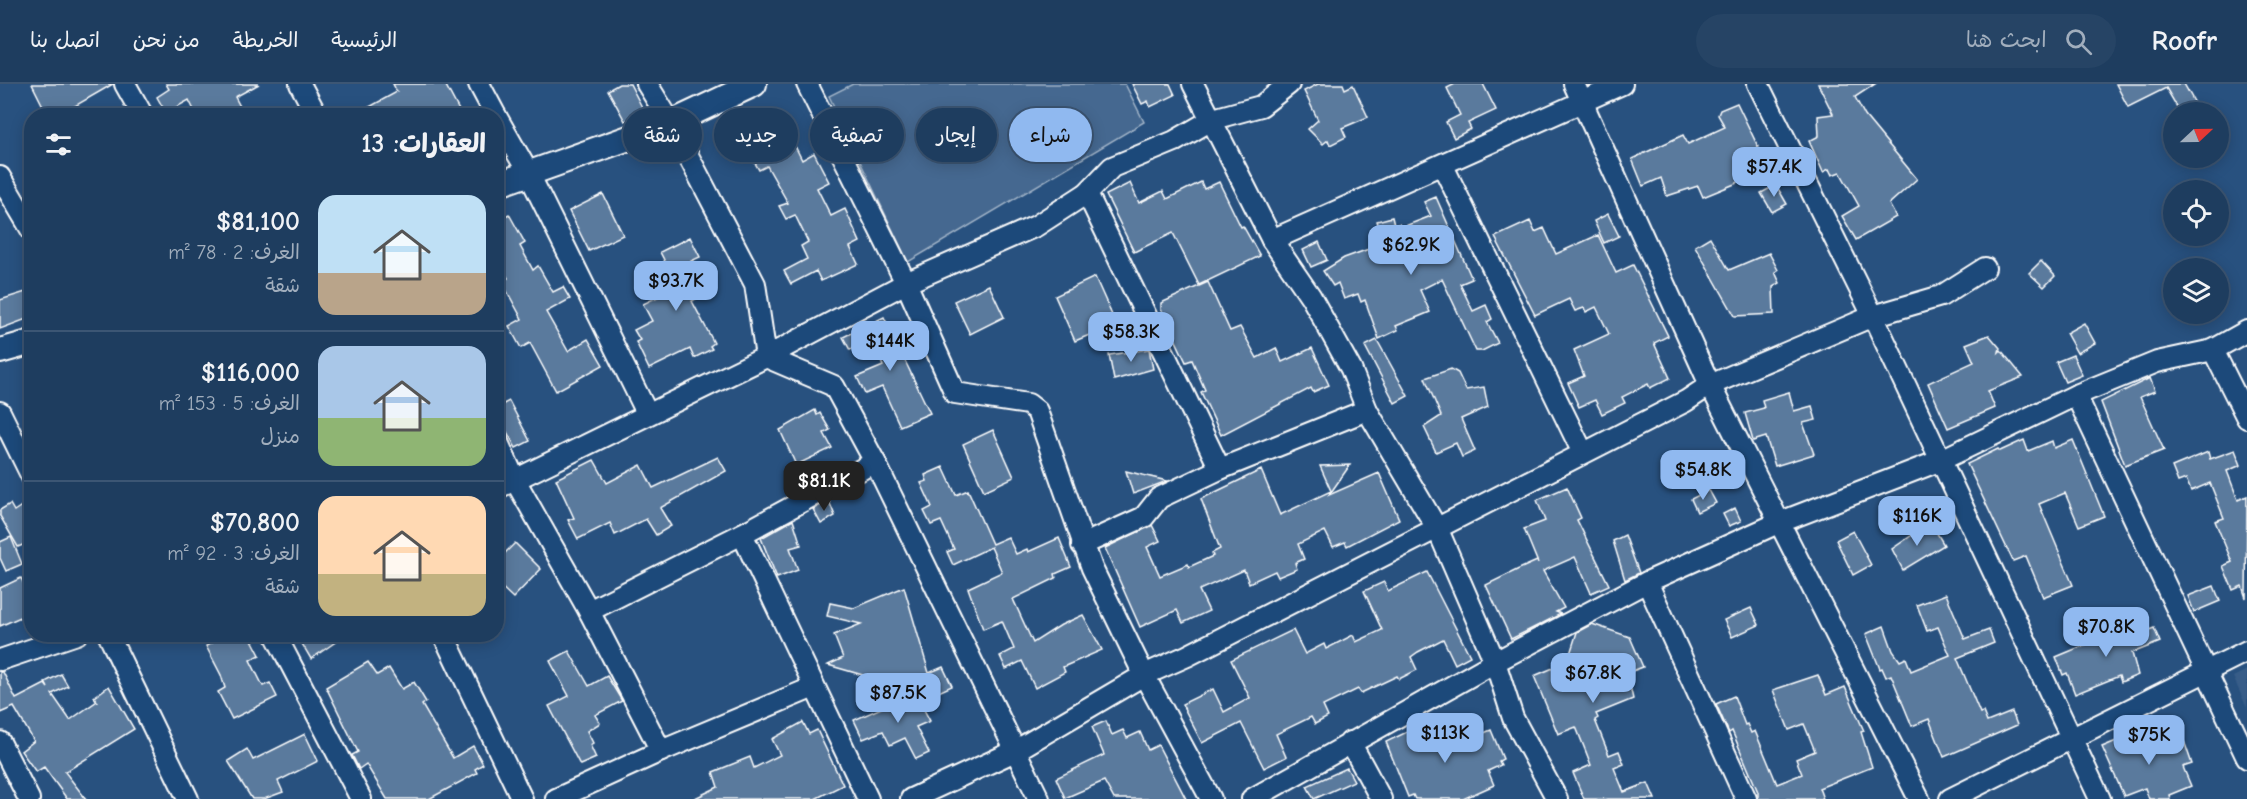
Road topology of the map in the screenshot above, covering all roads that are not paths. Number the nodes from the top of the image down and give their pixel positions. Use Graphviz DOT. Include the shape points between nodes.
graph roads {
  1 [pos="125,84"];
  2 [pos="300,84"];
  3 [pos="479,84"];
  4 [pos="647,84"];
  5 [pos="754,84"];
  6 [pos="807,84"];
  7 [pos="1193,84"];
  8 [pos="1289,84"];
  9 [pos="1574,84"];
  10 [pos="1622,84"];
  11 [pos="1758,84"];
  12 [pos="1582,104"];
  13 [pos="138,108"];
  14 [pos="313,108"];
  15 [pos="492,108"];
  16 [pos="662,108"];
  17 [pos="702,108"];
  18 [pos="1213,119"];
  19 [pos="504,130"];
  20 [pos="623,140"];
  21 [pos="691,162"];
  22 [pos="1443,166"];
  23 [pos="529,174"];
  24 [pos="0,177"];
  25 [pos="504,182"];
  26 [pos="1087,193"];
  27 [pos="24,218"];
  28 [pos="1272,240"];
  29 [pos="1984,268"];
  30 [pos="906,283"];
  31 [pos="1874,316"];
  32 [pos="2247,331"];
  33 [pos="24,344"];
  34 [pos="2213,350"];
  35 [pos="0,351"];
  36 [pos="766,357"];
  37 [pos="1710,385"];
  38 [pos="2076,395"];
  39 [pos="1367,410"];
  40 [pos="0,412"];
  41 [pos="647,413"];
  42 [pos="2247,418"];
  43 [pos="1582,453"];
  44 [pos="504,456"];
  45 [pos="24,461"];
  46 [pos="1939,461"];
  47 [pos="875,462"];
  48 [pos="1220,470"];
  49 [pos="515,480"];
  50 [pos="504,485"];
  51 [pos="1778,524"];
  52 [pos="1438,530"];
  53 [pos="742,534"];
  54 [pos="1082,545"];
  55 [pos="1647,582"];
  56 [pos="589,611"];
  57 [pos="53,642"];
  58 [pos="112,642"];
  59 [pos="279,642"];
  60 [pos="447,642"];
  61 [pos="2247,651"];
  62 [pos="0,660"];
  63 [pos="1495,662"];
  64 [pos="2205,670"];
  65 [pos="1144,675"];
  66 [pos="814,687"];
  67 [pos="2070,739"];
  68 [pos="0,742"];
  69 [pos="1350,742"];
  70 [pos="661,751"];
  71 [pos="1015,751"];
  72 [pos="2247,758"];
  73 [pos="29,799"];
  74 [pos="188,799"];
  75 [pos="361,799"];
  76 [pos="522,799"];
  77 [pos="556,799"];
  78 [pos="868,799"];
  79 [pos="911,799"];
  80 [pos="1039,799"];
  81 [pos="1211,799"];
  82 [pos="1252,799"];
  83 [pos="1381,799"];
  84 [pos="1557,799"];
  85 [pos="1746,799"];
  86 [pos="1919,799"];
  87 [pos="1950,799"];
  88 [pos="2100,799"];
  1 -- 13 [label="street"];
  2 -- 14 [label="street"];
  3 -- 15 [label="street"];
  4 -- 16 [label="street"];
  5 -- 17 [label="street"];
  6 -- 30 [label="street"];
  7 -- 18 [label="street"];
  8 -- 18 [label="street" via="1261,106"];
  9 -- 12 [label="street"];
  10 -- 12 [label="street"];
  11 -- 31 [label="street"];
  12 -- 22 [label="street"];
  12 -- 37 [label="street"];
  18 -- 26 [label="street" via="1175,141 1112,167"];
  18 -- 28 [label="street"];
  19 -- 23 [label="street"];
  20 -- 23 [label="street"];
  21 -- 36 [label="street" via="755,284"];
  22 -- 28 [label="street"];
  22 -- 43 [label="street"];
  23 -- 25 [label="street"];
  23 -- 41 [label="street"];
  24 -- 27 [label="street"];
  26 -- 30 [label="street" via="1036,226"];
  26 -- 48 [label="street"];
  28 -- 39 [label="street" via="1311,297 1351,369"];
  29 -- 31 [label="street" via="1941,296"];
  30 -- 36 [label="street"];
  30 -- 54 [label="street" via="955,393 1029,404 1037,411"];
  31 -- 37 [label="street"];
  31 -- 46 [label="street"];
  32 -- 34 [label="street"];
  33 -- 35 [label="street"];
  34 -- 38 [label="street" via="2157,362"];
  34 -- 42 [label="street"];
  36 -- 41 [label="street"];
  36 -- 47 [label="street" via="834,386"];
  37 -- 43 [label="street"];
  37 -- 51 [label="street"];
  38 -- 46 [label="street"];
  38 -- 64 [label="street"];
  39 -- 48 [label="street"];
  39 -- 52 [label="street"];
  40 -- 45 [label="street"];
  41 -- 49 [label="street"];
  43 -- 52 [label="street"];
  44 -- 49 [label="street"];
  46 -- 51 [label="street"];
  46 -- 67 [label="street"];
  47 -- 53 [label="street"];
  47 -- 71 [label="street"];
  48 -- 54 [label="street" via="1159,498 1144,517"];
  49 -- 50 [label="street"];
  49 -- 56 [label="street"];
  51 -- 55 [label="street"];
  51 -- 86 [label="street"];
  52 -- 63 [label="street"];
  52 -- 65 [label="street"];
  53 -- 56 [label="street"];
  53 -- 66 [label="street"];
  54 -- 65 [label="street"];
  55 -- 63 [label="street"];
  55 -- 85 [label="street"];
  56 -- 70 [label="street"];
  57 -- 62 [label="street"];
  58 -- 74 [label="street"];
  59 -- 75 [label="street"];
  60 -- 76 [label="street"];
  61 -- 64 [label="street"];
  63 -- 69 [label="street"];
  63 -- 84 [label="street" via="1513,718"];
  64 -- 67 [label="street"];
  64 -- 72 [label="street"];
  65 -- 71 [label="street"];
  65 -- 81 [label="street"];
  66 -- 70 [label="street"];
  66 -- 78 [label="street"];
  67 -- 87 [label="street"];
  67 -- 88 [label="street"];
  68 -- 73 [label="street"];
  69 -- 82 [label="street"];
  69 -- 83 [label="street"];
  70 -- 77 [label="street"];
  71 -- 79 [label="street"];
  71 -- 80 [label="street"];
}
